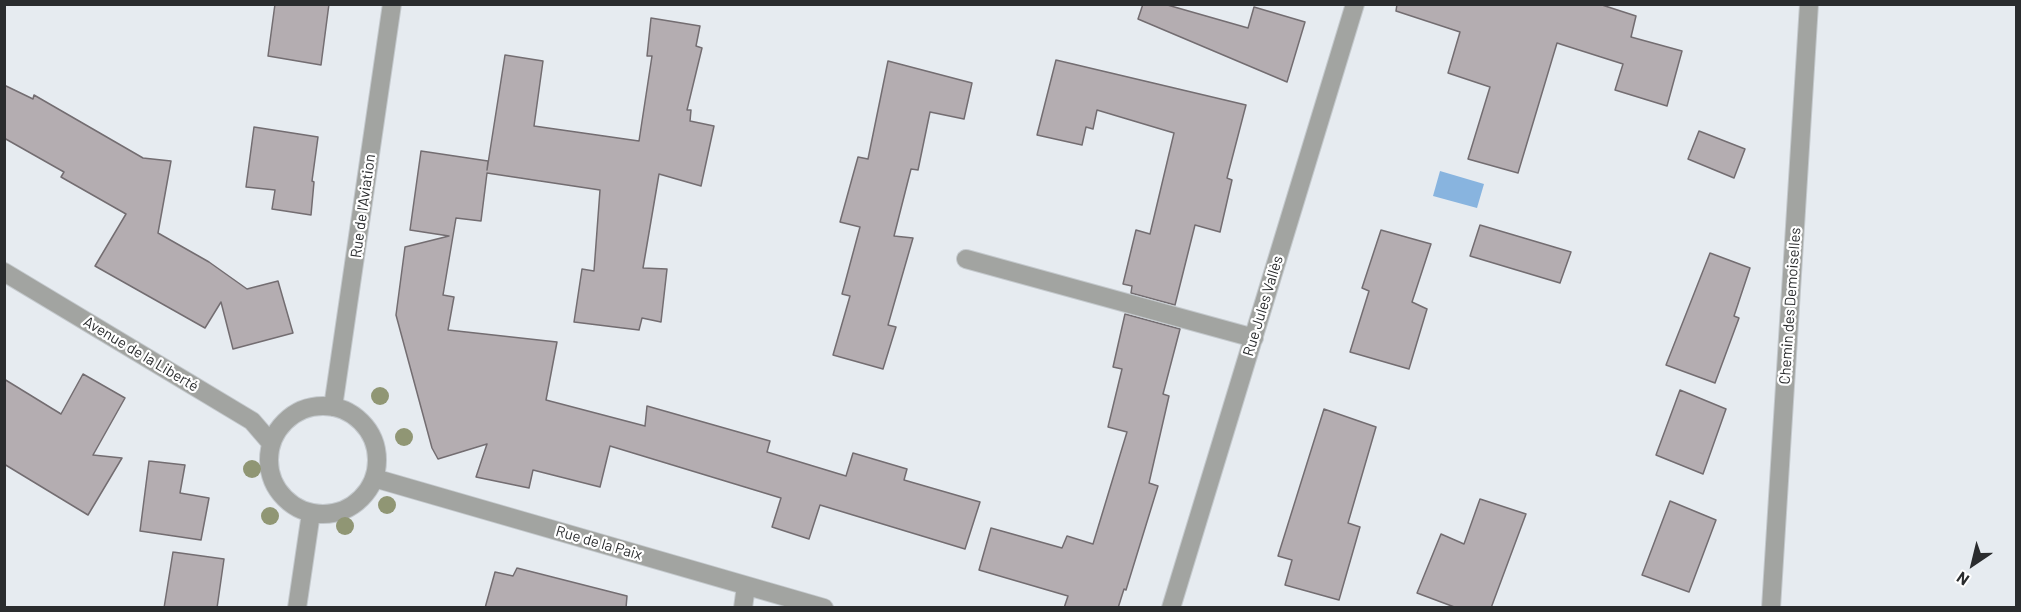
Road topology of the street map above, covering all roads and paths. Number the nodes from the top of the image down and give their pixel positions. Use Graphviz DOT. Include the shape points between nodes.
graph roads {
  1 [pos="392,4"];
  2 [pos="1355,4"];
  3 [pos="1809,4"];
  4 [pos="966,259"];
  5 [pos="4,272"];
  6 [pos="1254,338"];
  7 [pos="333,407"];
  8 [pos="272,443"];
  9 [pos="375,478"];
  10 [pos="311,513"];
  11 [pos="746,586"];
  12 [pos="297,608"];
  13 [pos="743,608"];
  14 [pos="824,608"];
  15 [pos="1171,608"];
  16 [pos="1771,608"];
  1 -- 7 [label="street, Rue de l'Aviation"];
  2 -- 6 [label="street, Rue Jules Vallès"];
  3 -- 16 [label="street, Chemin des Demoiselles"];
  4 -- 6 [label="street"];
  5 -- 8 [label="street, Avenue de la Liberté" via="252,421"];
  6 -- 15 [label="street, Rue Jules Vallès"];
  7 -- 8 [label="street" via="318,406 289,417"];
  7 -- 9 [label="street" via="351,413 374,441 378,460"];
  8 -- 10 [label="street" via="272,479 281,494"];
  9 -- 10 [label="street" via="362,498 342,511"];
  9 -- 11 [label="street, Rue de la Paix"];
  10 -- 12 [label="street"];
  11 -- 13 [label="street"];
  11 -- 14 [label="street, Rue de la Paix"];
}
